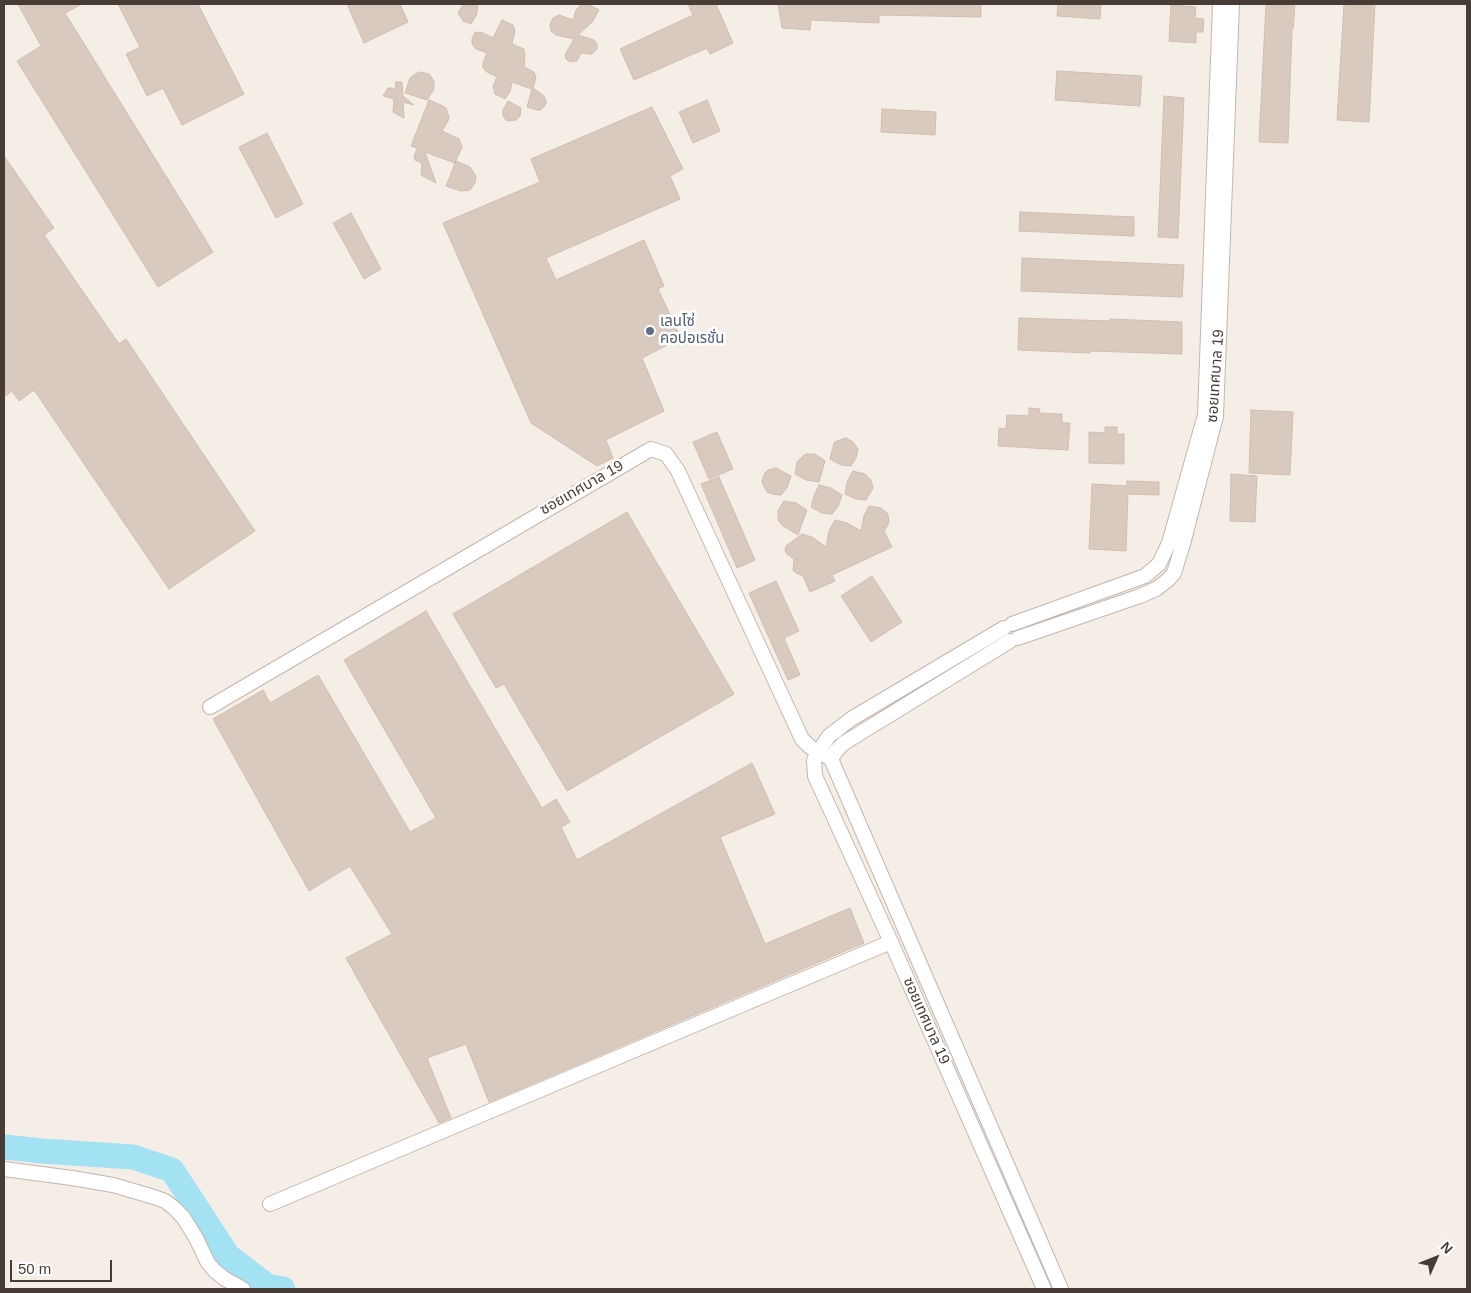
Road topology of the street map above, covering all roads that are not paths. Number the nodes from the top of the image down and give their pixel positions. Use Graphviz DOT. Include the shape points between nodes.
graph roads {
  1 [pos="1220,4"];
  2 [pos="1232,4"];
  3 [pos="1185,510"];
  4 [pos="210,706"];
  5 [pos="818,752"];
  6 [pos="831,759"];
  7 [pos="891,942"];
  8 [pos="4,1169"];
  9 [pos="270,1204"];
  10 [pos="243,1289"];
  11 [pos="1044,1289"];
  12 [pos="1061,1289"];
  1 -- 3 [label="street, ซอยเทศบาล 19" via="1205,415"];
  2 -- 3 [label="street, ซอยเทศบาล 19" via="1216,416"];
  3 -- 5 [label="street, ซอยเทศบาล 19" via="1159,564 1145,576 1008,626 851,719 829,736"];
  3 -- 6 [label="street, ซอยเทศบาล 19" via="1183,544 1174,573 1156,589 1014,639 844,743"];
  4 -- 5 [label="street, ซอยเทศบาล 19" via="650,448 666,454 678,472 802,739"];
  5 -- 6 [label="street, ซอยเทศบาล 19"];
  5 -- 7 [label="street, ซอยเทศบาล 19" via="814,760 815,776"];
  6 -- 12 [label="street, ซอยเทศบาล 19"];
  7 -- 9 [label="street"];
  7 -- 11 [label="street, ซอยเทศบาล 19"];
  8 -- 10 [label="street" via="113,1185 165,1201 183,1217 208,1263 225,1279"];
}
